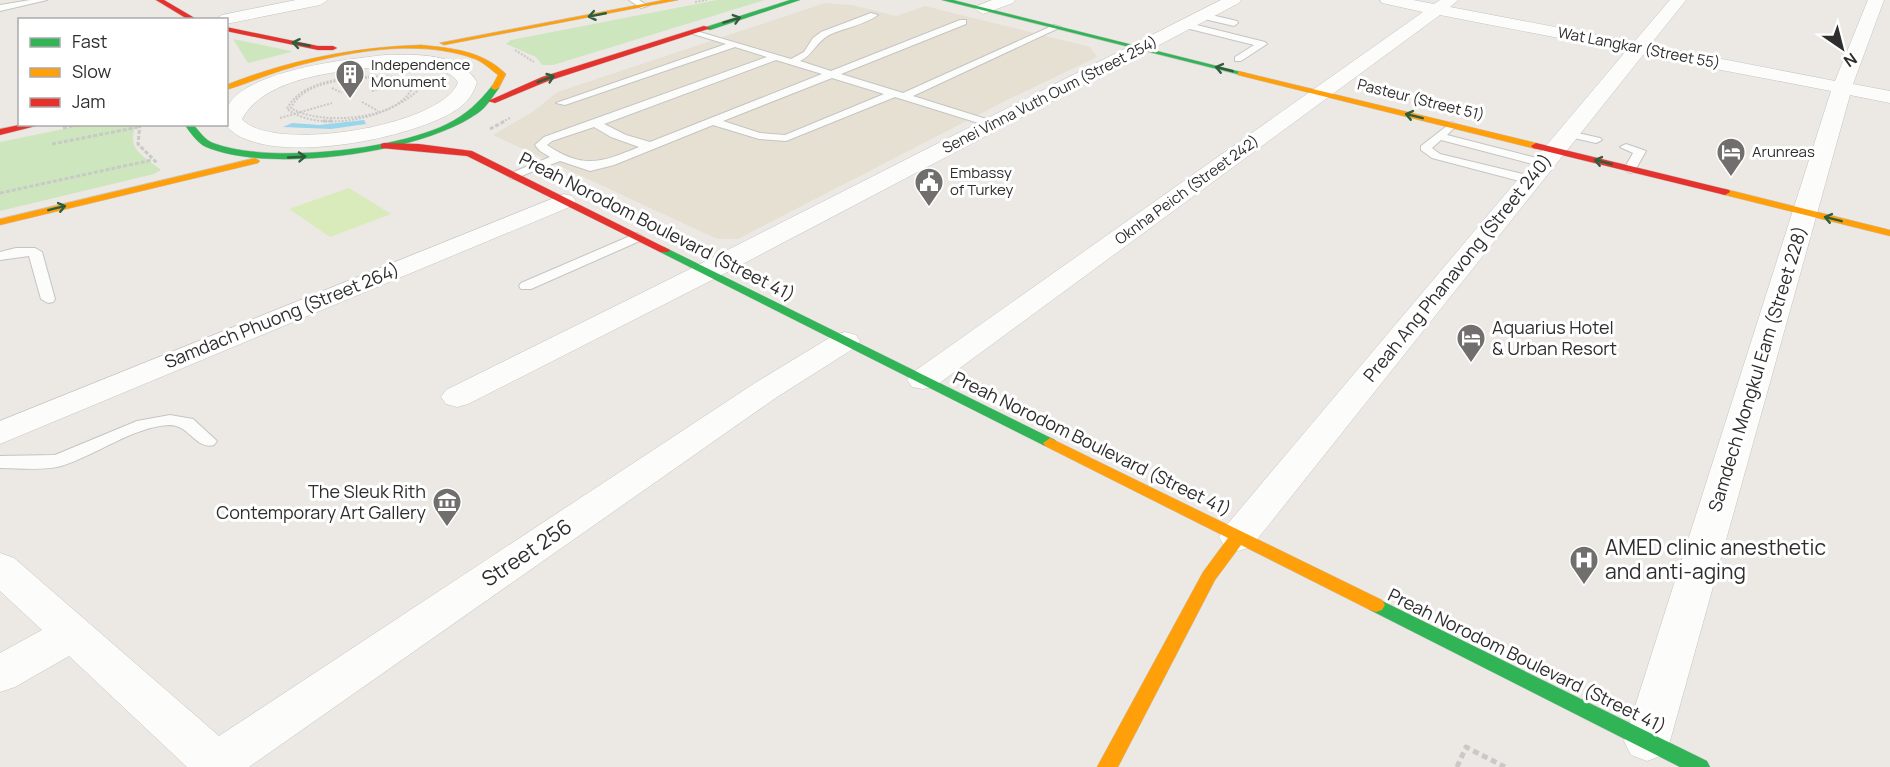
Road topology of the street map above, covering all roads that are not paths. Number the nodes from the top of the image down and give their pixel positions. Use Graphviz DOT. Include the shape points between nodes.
graph roads {
  1 [pos="43,0"];
  2 [pos="159,0"];
  3 [pos="320,0"];
  4 [pos="675,0"];
  5 [pos="797,0"];
  6 [pos="945,0"];
  7 [pos="1006,0"];
  8 [pos="1233,0"];
  9 [pos="1388,0"];
  10 [pos="1678,0"];
  11 [pos="1876,0"];
  12 [pos="639,3"];
  13 [pos="1444,5"];
  14 [pos="0,8"];
  15 [pos="983,9"];
  16 [pos="874,15"];
  17 [pos="191,18"];
  18 [pos="228,19"];
  19 [pos="1194,20"];
  20 [pos="963,22"];
  21 [pos="1234,23"];
  22 [pos="1057,27"];
  23 [pos="228,29"];
  24 [pos="696,32"];
  25 [pos="735,44"];
  26 [pos="414,48"];
  27 [pos="1140,48"];
  28 [pos="1639,48"];
  29 [pos="380,50"];
  30 [pos="777,57"];
  31 [pos="1238,59"];
  32 [pos="792,62"];
  33 [pos="832,75"];
  34 [pos="229,87"];
  35 [pos="1842,87"];
  36 [pos="1321,93"];
  37 [pos="463,94"];
  38 [pos="897,95"];
  39 [pos="1890,97"];
  40 [pos="492,101"];
  41 [pos="561,102"];
  42 [pos="463,120"];
  43 [pos="713,122"];
  44 [pos="596,123"];
  45 [pos="992,124"];
  46 [pos="1452,125"];
  47 [pos="30,126"];
  48 [pos="189,126"];
  49 [pos="0,132"];
  50 [pos="1439,136"];
  51 [pos="1596,140"];
  52 [pos="384,146"];
  53 [pos="651,146"];
  54 [pos="1626,147"];
  55 [pos="469,153"];
  56 [pos="1509,154"];
  57 [pos="270,157"];
  58 [pos="560,157"];
  59 [pos="1550,157"];
  60 [pos="1630,169"];
  61 [pos="1493,170"];
  62 [pos="512,175"];
  63 [pos="564,201"];
  64 [pos="1805,212"];
  65 [pos="0,222"];
  66 [pos="1890,233"];
  67 [pos="637,237"];
  68 [pos="0,256"];
  69 [pos="706,272"];
  70 [pos="526,286"];
  71 [pos="48,300"];
  72 [pos="844,341"];
  73 [pos="923,380"];
  74 [pos="457,397"];
  75 [pos="0,433"];
  76 [pos="208,441"];
  77 [pos="0,462"];
  78 [pos="1238,537"];
  79 [pos="0,568"];
  80 [pos="73,633"];
  81 [pos="0,674"];
  82 [pos="1647,741"];
  83 [pos="214,765"];
  84 [pos="1107,767"];
  85 [pos="1700,767"];
  1 -- 14 [label="lane"];
  2 -- 17 [label="main road"];
  3 -- 18 [label="street"];
  4 -- 12 [label="main road"];
  24 -- 5 [label="main road, one-way"];
  6 -- 15 [label="main road, Pasteur (Street 51)"];
  7 -- 15 [label="street"];
  8 -- 19 [label="street, Senei Vinna Vuth Oum (Street 254)"];
  9 -- 13 [label="street, Wat Langkar (Street 55)"];
  10 -- 28 [label="street, Preah Ang Phanavong (Street 240)"];
  11 -- 35 [label="street, Samdech Mongkul Eam (Street 228)"];
  12 -- 26 [label="main road, one-way"];
  13 -- 28 [label="street, Wat Langkar (Street 55)"];
  13 -- 36 [label="street, Oknha Peich (Street 242)"];
  15 -- 22 [label="main road, Pasteur (Street 51)"];
  16 -- 32 [label="lane" via="824,34 807,54"];
  19 -- 21 [label="lane"];
  19 -- 27 [label="street, Senei Vinna Vuth Oum (Street 254)"];
  19 -- 31 [label="lane" via="1262,44"];
  20 -- 33 [label="lane"];
  22 -- 27 [label="main road, Pasteur (Street 51)"];
  22 -- 38 [label="lane"];
  29 -- 23 [label="main road, one-way" via="318,48"];
  24 -- 25 [label="lane"];
  40 -- 24 [label="main road, one-way" via="545,79"];
  25 -- 30 [label="lane"];
  25 -- 41 [label="lane"];
  26 -- 29 [label="main road"];
  26 -- 40 [label="main road" via="454,52 493,64 502,74 502,86"];
  36 -- 27 [label="main road, Pasteur (Street 51), one-way"];
  27 -- 45 [label="street, Senei Vinna Vuth Oum (Street 254)"];
  28 -- 35 [label="street, Wat Langkar (Street 55)"];
  28 -- 59 [label="street, Preah Ang Phanavong (Street 240)"];
  29 -- 34 [label="main road" via="295,64"];
  30 -- 32 [label="lane"];
  30 -- 44 [label="lane"];
  32 -- 33 [label="lane"];
  33 -- 38 [label="lane"];
  33 -- 43 [label="lane"];
  35 -- 39 [label="street, Wat Langkar (Street 55)"];
  35 -- 64 [label="street, Samdech Mongkul Eam (Street 228)"];
  46 -- 36 [label="main road, Pasteur (Street 51), one-way"];
  36 -- 73 [label="street, Oknha Peich (Street 242)"];
  37 -- 37 [label="street" via="452,104 419,120 323,140 277,140 249,135 231,119 243,100 258,91 304,73 354,63 404,60 444,65 466,77"];
  38 -- 43 [label="lane" via="786,138 759,136"];
  38 -- 45 [label="lane"];
  40 -- 42 [label="main road"];
  42 -- 52 [label="main road"];
  42 -- 55 [label="main road" via="459,135"];
  43 -- 53 [label="lane"];
  44 -- 53 [label="lane"];
  44 -- 58 [label="lane" via="543,142 544,149"];
  45 -- 69 [label="street, Senei Vinna Vuth Oum (Street 254)"];
  46 -- 50 [label="lane"];
  46 -- 59 [label="main road, Pasteur (Street 51)"];
  47 -- 49 [label="main road"];
  48 -- 57 [label="main road" via="191,134 206,146 234,154"];
  50 -- 56 [label="lane"];
  50 -- 61 [label="lane" via="1425,148 1428,152"];
  51 -- 59 [label="lane"];
  52 -- 55 [label="main road, Preah Norodom Boulevard (Street 41)"];
  57 -- 52 [label="main road, one-way" via="325,155"];
  53 -- 58 [label="lane" via="598,166 584,166"];
  54 -- 60 [label="lane" via="1640,151"];
  55 -- 62 [label="main road, Preah Norodom Boulevard (Street 41)"];
  56 -- 59 [label="lane"];
  56 -- 61 [label="lane"];
  65 -- 57 [label="main road, one-way"];
  58 -- 62 [label="lane"];
  60 -- 59 [label="main road, Pasteur (Street 51), one-way"];
  59 -- 61 [label="lane"];
  59 -- 78 [label="street, Preah Ang Phanavong (Street 240)"];
  60 -- 64 [label="main road, Pasteur (Street 51)"];
  62 -- 63 [label="main road, Preah Norodom Boulevard (Street 41)"];
  63 -- 67 [label="main road, Preah Norodom Boulevard (Street 41)"];
  63 -- 75 [label="street, Samdach Phuong (Street 264)"];
  66 -- 64 [label="main road, Pasteur (Street 51), one-way"];
  64 -- 82 [label="street, Samdech Mongkul Eam (Street 228)"];
  67 -- 69 [label="main road, Preah Norodom Boulevard (Street 41)"];
  67 -- 70 [label="lane"];
  68 -- 71 [label="lane" via="35,252"];
  69 -- 72 [label="main road, Preah Norodom Boulevard (Street 41)"];
  69 -- 74 [label="street, Senei Vinna Vuth Oum (Street 254)"];
  72 -- 73 [label="main road, Preah Norodom Boulevard (Street 41)"];
  72 -- 83 [label="street, Street 256"];
  73 -- 78 [label="main road, Preah Norodom Boulevard (Street 41)"];
  76 -- 77 [label="lane" via="187,423 170,420 143,425 57,461"];
  78 -- 82 [label="main road, Preah Norodom Boulevard (Street 41)"];
  78 -- 84 [label="main road" via="1209,576"];
  79 -- 80 [label="street"];
  80 -- 81 [label="street"];
  80 -- 83 [label="street"];
  82 -- 85 [label="main road, Preah Norodom Boulevard (Street 41)"];
}
